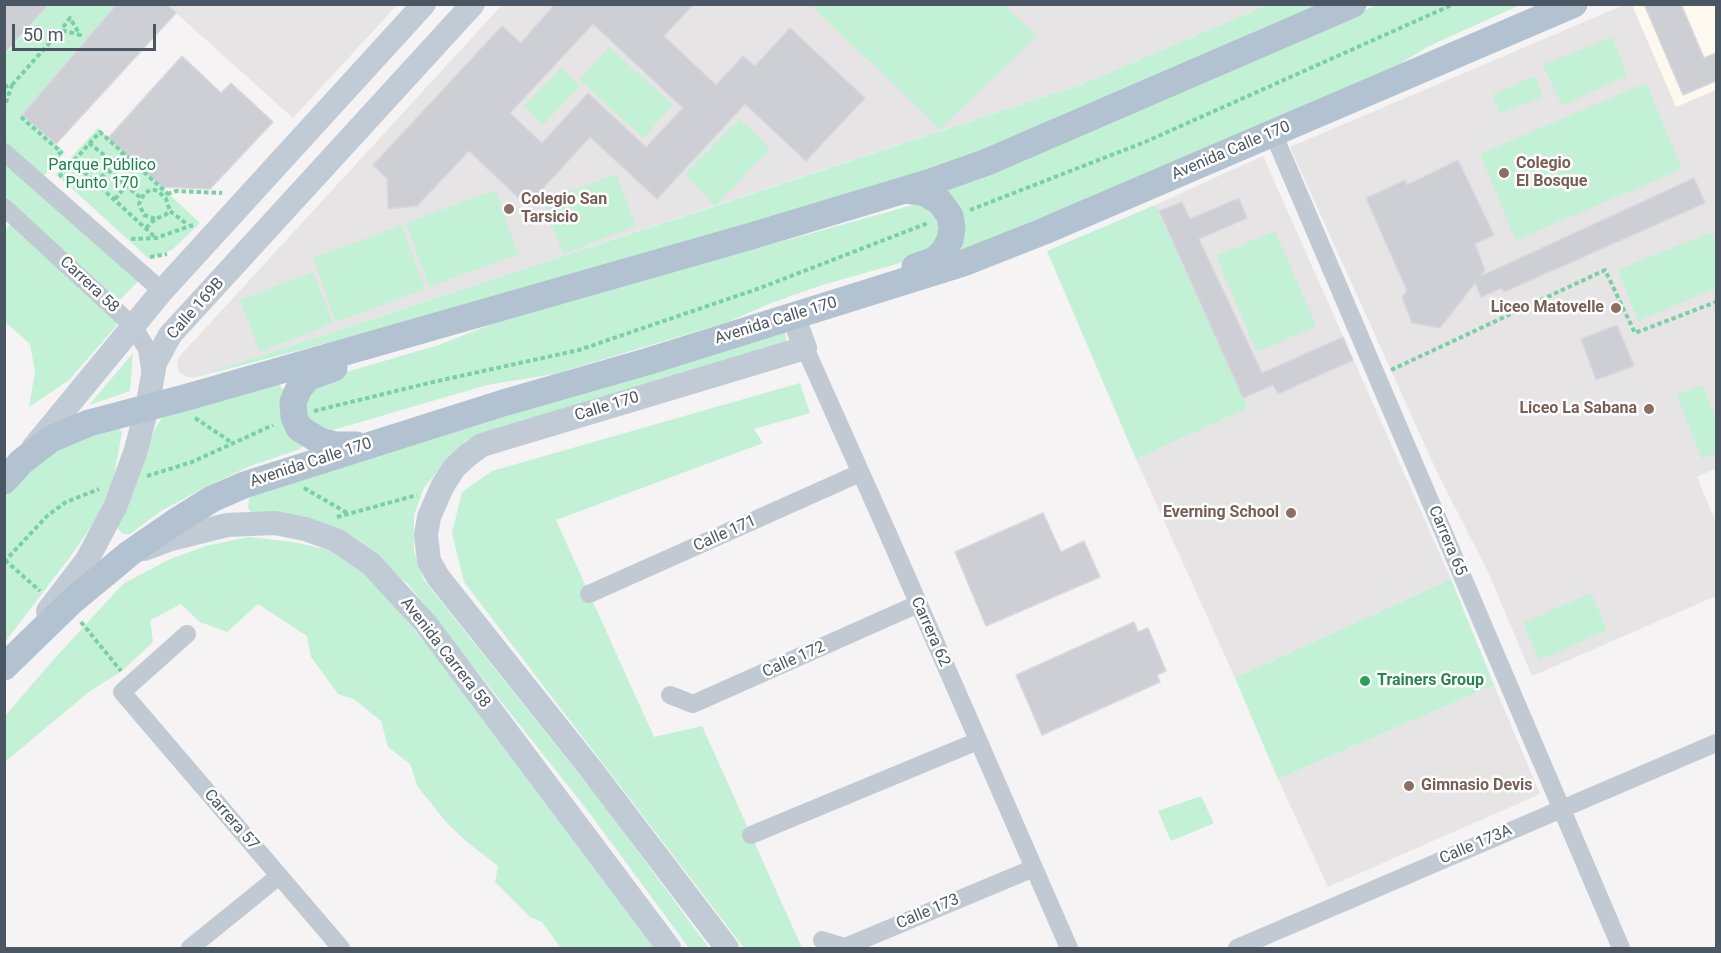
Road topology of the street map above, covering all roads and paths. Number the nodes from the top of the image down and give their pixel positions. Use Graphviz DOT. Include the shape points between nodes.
graph roads {
  1 [pos="424,4"];
  2 [pos="437,4"];
  3 [pos="473,4"];
  4 [pos="1353,4"];
  5 [pos="1454,4"];
  6 [pos="1544,4"];
  7 [pos="1574,4"];
  8 [pos="453,26"];
  9 [pos="61,30"];
  10 [pos="12,85"];
  11 [pos="1383,86"];
  12 [pos="4,87"];
  13 [pos="4,108"];
  14 [pos="21,117"];
  15 [pos="1273,133"];
  16 [pos="89,143"];
  17 [pos="4,152"];
  18 [pos="123,153"];
  19 [pos="73,162"];
  20 [pos="114,163"];
  21 [pos="45,169"];
  22 [pos="108,170"];
  23 [pos="56,180"];
  24 [pos="96,183"];
  25 [pos="126,186"];
  26 [pos="904,190"];
  27 [pos="232,193"];
  28 [pos="165,195"];
  29 [pos="115,199"];
  30 [pos="142,199"];
  31 [pos="4,207"];
  32 [pos="170,211"];
  33 [pos="950,216"];
  34 [pos="155,219"];
  35 [pos="196,224"];
  36 [pos="188,225"];
  37 [pos="146,228"];
  38 [pos="162,291"];
  39 [pos="1716,302"];
  40 [pos="820,307"];
  41 [pos="493,310"];
  42 [pos="793,315"];
  43 [pos="133,326"];
  44 [pos="805,348"];
  45 [pos="151,375"];
  46 [pos="1377,376"];
  47 [pos="147,408"];
  48 [pos="188,413"];
  49 [pos="294,417"];
  50 [pos="235,444"];
  51 [pos="368,445"];
  52 [pos="13,472"];
  53 [pos="860,473"];
  54 [pos="126,482"];
  55 [pos="303,487"];
  56 [pos="426,498"];
  57 [pos="349,514"];
  58 [pos="331,519"];
  59 [pos="130,553"];
  60 [pos="5,561"];
  61 [pos="590,594"];
  62 [pos="54,604"];
  63 [pos="918,604"];
  64 [pos="81,622"];
  65 [pos="187,634"];
  66 [pos="4,665"];
  67 [pos="126,688"];
  68 [pos="670,695"];
  69 [pos="978,741"];
  70 [pos="1716,743"];
  71 [pos="1561,809"];
  72 [pos="751,835"];
  73 [pos="1034,868"];
  74 [pos="279,876"];
  75 [pos="822,940"];
  76 [pos="190,948"];
  77 [pos="341,948"];
  78 [pos="669,948"];
  79 [pos="727,948"];
  80 [pos="1069,948"];
  81 [pos="1237,948"];
  82 [pos="1621,948"];
  1 -- 38 [label="street"];
  2 -- 8 [label="street"];
  3 -- 8 [label="street, Calle 169B"];
  4 -- 26 [label="main road" via="1031,145"];
  5 -- 33 [label="path" via="1135,146"];
  6 -- 11 [label="main road" via="1477,34"];
  7 -- 11 [label="main road, Avenida Calle 170"];
  8 -- 45 [label="street, Calle 169B" via="170,335"];
  9 -- 9 [label="path" via="70,32 80,35 70,18"];
  9 -- 10 [label="path"];
  10 -- 12 [label="path"];
  10 -- 13 [label="path"];
  11 -- 15 [label="main road, Avenida Calle 170"];
  14 -- 21 [label="path" via="61,152"];
  15 -- 40 [label="main road, Avenida Calle 170" via="975,259"];
  15 -- 46 [label="street, Carrera 65"];
  16 -- 18 [label="path" via="100,132"];
  16 -- 19 [label="path"];
  16 -- 20 [label="path"];
  17 -- 38 [label="street"];
  18 -- 20 [label="path"];
  18 -- 28 [label="path"];
  19 -- 23 [label="path"];
  19 -- 24 [label="path"];
  20 -- 22 [label="path"];
  22 -- 24 [label="path"];
  22 -- 25 [label="path"];
  24 -- 29 [label="path"];
  25 -- 29 [label="path"];
  25 -- 30 [label="path"];
  26 -- 33 [label="main road" via="925,193 940,202"];
  26 -- 41 [label="main road"];
  27 -- 28 [label="path" via="176,191"];
  28 -- 30 [label="path" via="150,190"];
  28 -- 32 [label="path"];
  29 -- 37 [label="path"];
  30 -- 34 [label="path" via="140,209"];
  31 -- 43 [label="street, Carrera 58"];
  32 -- 34 [label="path"];
  32 -- 36 [label="path"];
  33 -- 40 [label="main road" via="950,240 935,260"];
  33 -- 49 [label="path" via="760,288 579,350"];
  34 -- 37 [label="path"];
  35 -- 36 [label="path"];
  36 -- 37 [label="path" via="156,238"];
  38 -- 43 [label="street"];
  39 -- 46 [label="path" via="1635,333 1605,270"];
  40 -- 42 [label="main road, Avenida Calle 170"];
  41 -- 47 [label="main road"];
  41 -- 49 [label="main road" via="399,348 309,378 293,402"];
  42 -- 44 [label="street, Carrera 62"];
  42 -- 51 [label="main road, Avenida Calle 170"];
  43 -- 45 [label="street, Carrera 58" via="147,349"];
  43 -- 52 [label="street"];
  44 -- 53 [label="street, Carrera 62"];
  44 -- 56 [label="street, Calle 170" via="482,445"];
  45 -- 47 [label="street, Calle 169B"];
  46 -- 71 [label="street, Carrera 65"];
  47 -- 52 [label="main road" via="89,423 51,439"];
  47 -- 54 [label="street, Calle 169B"];
  48 -- 50 [label="path"];
  49 -- 50 [label="path"];
  49 -- 51 [label="main road" via="299,428 320,441"];
  50 -- 54 [label="path"];
  51 -- 59 [label="main road, Avenida Calle 170" via="212,499"];
  53 -- 61 [label="street, Calle 171"];
  53 -- 63 [label="street, Carrera 62"];
  54 -- 60 [label="path" via="66,502 47,516"];
  54 -- 62 [label="street, Calle 169B" via="87,560"];
  55 -- 57 [label="path"];
  56 -- 57 [label="path"];
  56 -- 79 [label="street" via="429,561 438,578"];
  57 -- 58 [label="path"];
  59 -- 66 [label="main road, Avenida Calle 170"];
  59 -- 78 [label="street, Avenida Carrera 58" via="227,525 275,523 336,540 371,564 426,624"];
  60 -- 62 [label="path"];
  62 -- 66 [label="street, Calle 169B"];
  63 -- 68 [label="street, Calle 172" via="693,704"];
  63 -- 69 [label="street, Carrera 62"];
  64 -- 67 [label="path"];
  65 -- 67 [label="street"];
  67 -- 74 [label="street, Carrera 57"];
  69 -- 72 [label="street"];
  69 -- 73 [label="street, Carrera 62"];
  70 -- 71 [label="street, Calle 173A"];
  71 -- 81 [label="street, Calle 173A"];
  71 -- 82 [label="street, Carrera 65"];
  73 -- 75 [label="street, Calle 173" via="844,947"];
  73 -- 80 [label="street, Carrera 62"];
  74 -- 76 [label="street"];
  74 -- 77 [label="street, Carrera 57"];
}
